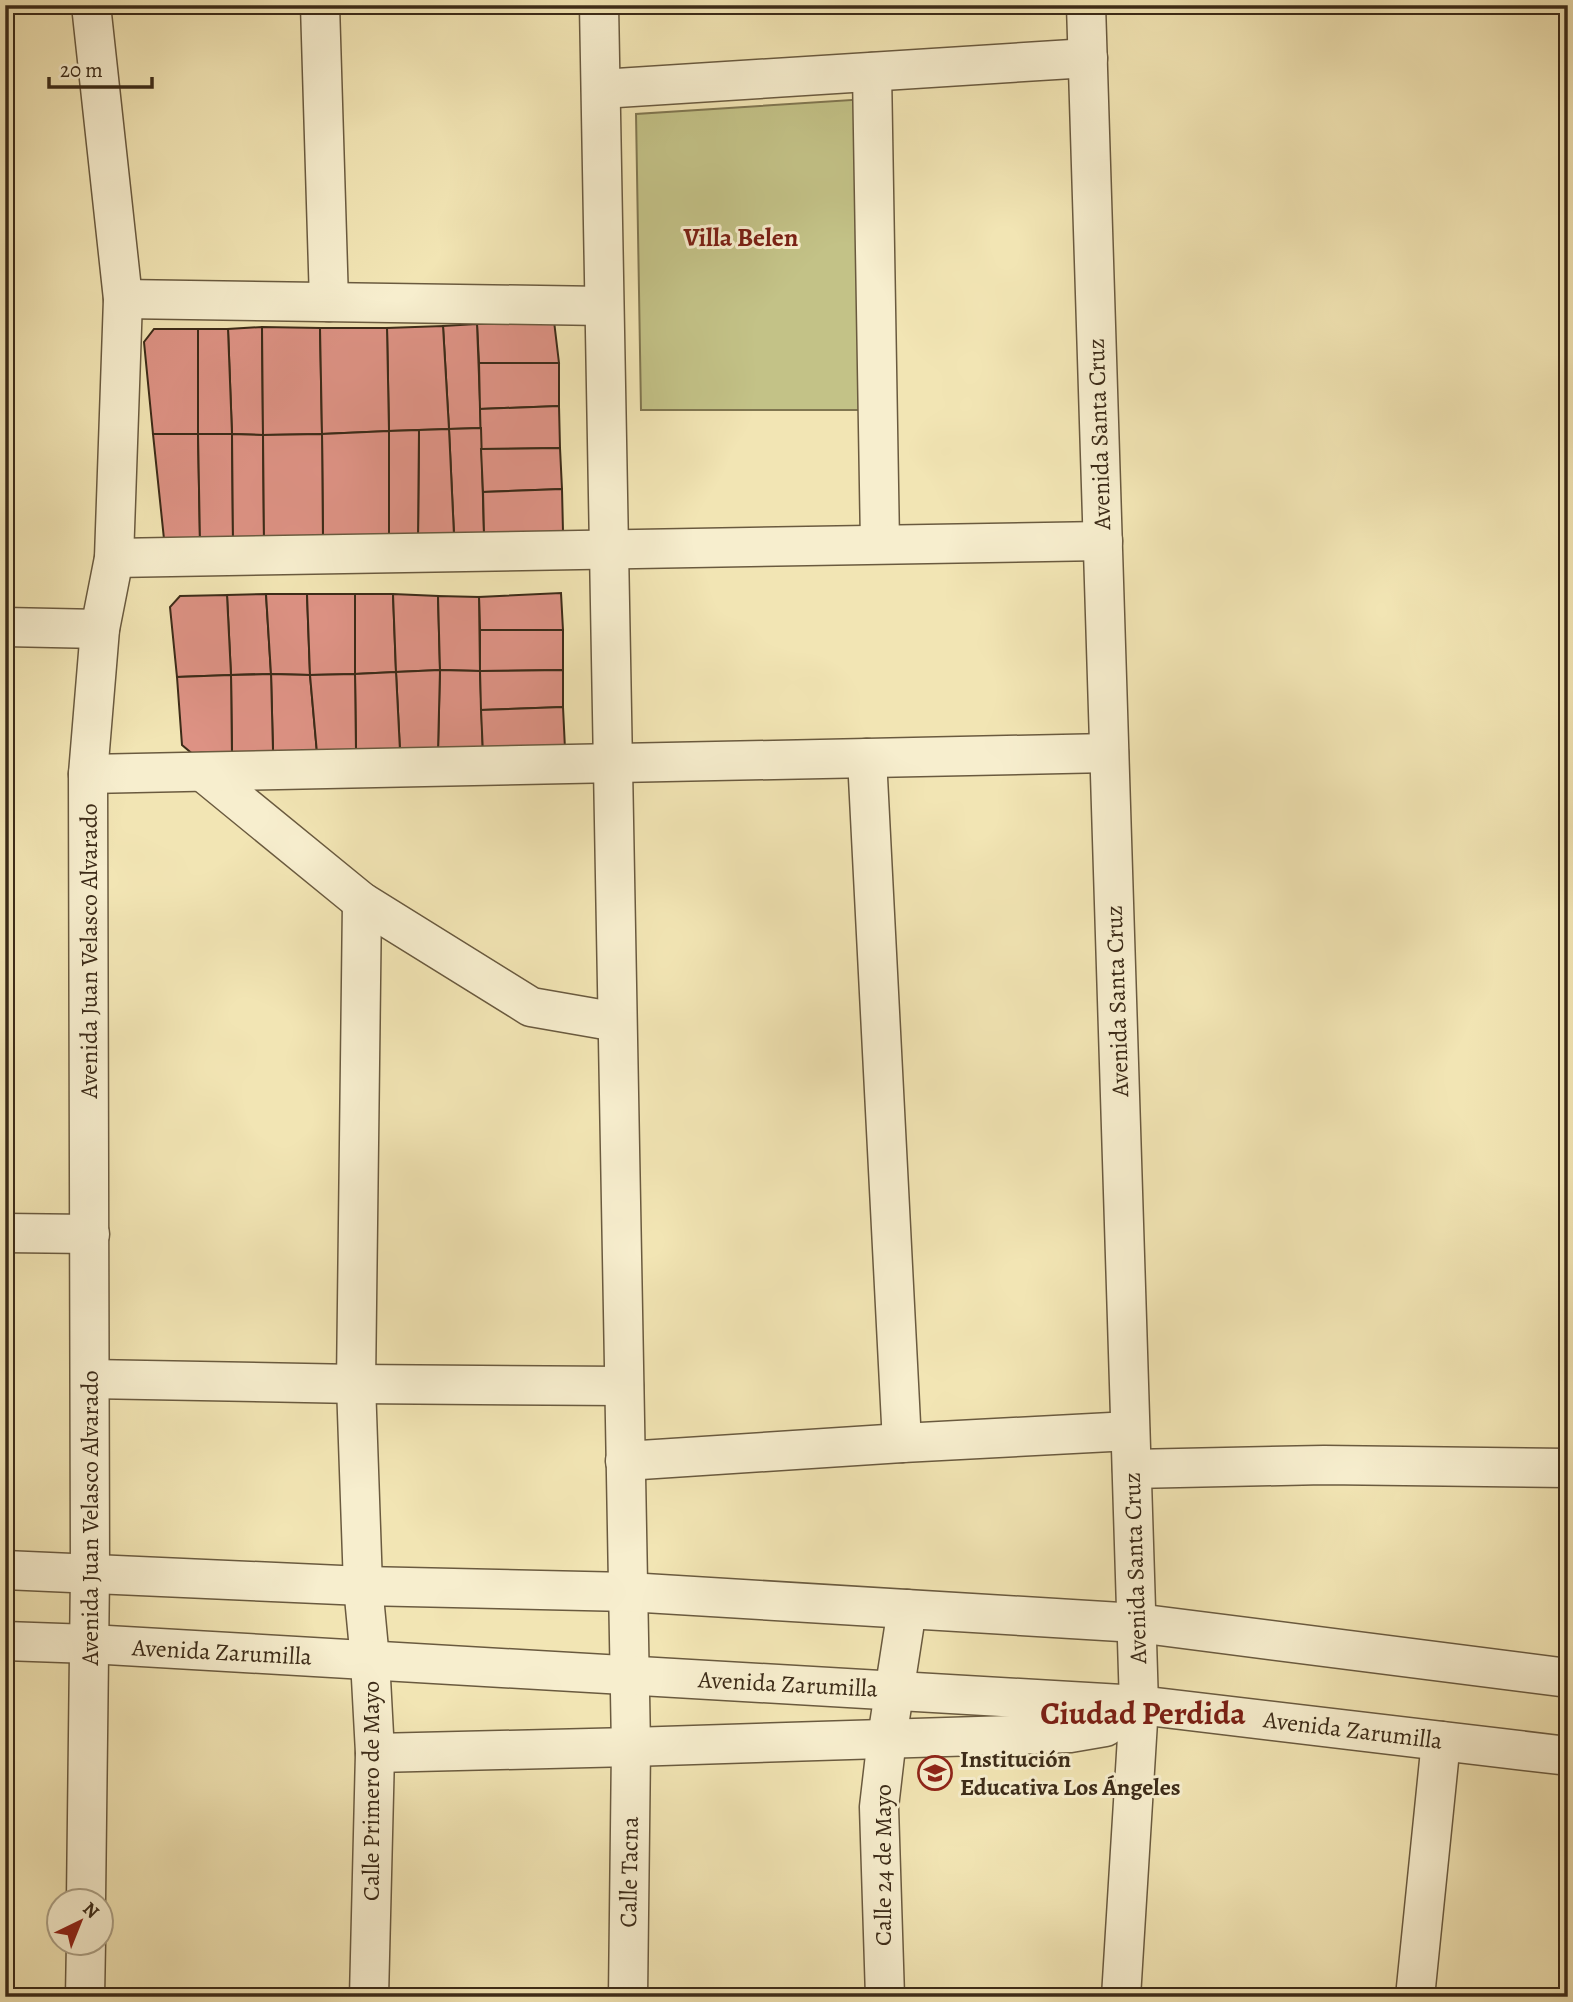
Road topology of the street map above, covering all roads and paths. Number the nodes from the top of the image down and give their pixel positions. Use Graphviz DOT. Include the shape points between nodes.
graph roads {
  1 [pos="91,5"];
  2 [pos="320,5"];
  3 [pos="599,5"];
  4 [pos="1086,5"];
  5 [pos="1088,58"];
  6 [pos="872,72"];
  7 [pos="601,89"];
  8 [pos="123,299"];
  9 [pos="330,302"];
  10 [pos="604,306"];
  11 [pos="1103,541"];
  12 [pos="880,544"];
  13 [pos="609,549"];
  14 [pos="114,558"];
  15 [pos="5,627"];
  16 [pos="100,629"];
  17 [pos="1109,753"];
  18 [pos="866,758"];
  19 [pos="612,763"];
  20 [pos="203,772"];
  21 [pos="88,774"];
  22 [pos="362,902"];
  23 [pos="617,1022"];
  24 [pos="5,1233"];
  25 [pos="90,1234"];
  26 [pos="90,1379"];
  27 [pos="356,1384"];
  28 [pos="624,1386"];
  29 [pos="1130,1432"];
  30 [pos="902,1443"];
  31 [pos="625,1461"];
  32 [pos="1568,1468"];
  33 [pos="1132,1469"];
  34 [pos="5,1570"];
  35 [pos="90,1573"];
  36 [pos="363,1586"];
  37 [pos="628,1592"];
  38 [pos="907,1609"];
  39 [pos="1137,1623"];
  40 [pos="5,1641"];
  41 [pos="90,1644"];
  42 [pos="370,1660"];
  43 [pos="629,1675"];
  44 [pos="1568,1678"];
  45 [pos="895,1690"];
  46 [pos="1139,1704"];
  47 [pos="887,1738"];
  48 [pos="1441,1741"];
  49 [pos="631,1747"];
  50 [pos="375,1752"];
  51 [pos="1568,1756"];
  52 [pos="86,1886"];
  53 [pos="86,1956"];
  54 [pos="85,1997"];
  55 [pos="369,1997"];
  56 [pos="628,1997"];
  57 [pos="884,1997"];
  58 [pos="1121,1997"];
  59 [pos="1415,1997"];
  1 -- 8 [label="street, Avenida Juan Velasco Alvarado"];
  2 -- 9 [label="street"];
  3 -- 7 [label="street, Calle Tacna"];
  4 -- 5 [label="street, Avenida Santa Cruz"];
  5 -- 6 [label="street"];
  5 -- 11 [label="street, Avenida Santa Cruz"];
  6 -- 7 [label="street"];
  6 -- 12 [label="street"];
  7 -- 10 [label="street, Calle Tacna"];
  8 -- 9 [label="street"];
  8 -- 14 [label="street, Avenida Juan Velasco Alvarado"];
  9 -- 10 [label="street"];
  10 -- 13 [label="street, Calle Tacna"];
  11 -- 12 [label="street"];
  11 -- 17 [label="street, Avenida Santa Cruz"];
  12 -- 13 [label="street"];
  13 -- 14 [label="street"];
  13 -- 19 [label="street, Calle Tacna"];
  14 -- 16 [label="street, Avenida Juan Velasco Alvarado"];
  15 -- 16 [label="street"];
  16 -- 21 [label="street, Avenida Juan Velasco Alvarado"];
  17 -- 18 [label="street"];
  17 -- 29 [label="street, Avenida Santa Cruz"];
  18 -- 19 [label="street"];
  18 -- 30 [label="street"];
  19 -- 20 [label="street"];
  19 -- 23 [label="street, Calle Tacna"];
  20 -- 21 [label="street"];
  20 -- 22 [label="street"];
  21 -- 25 [label="street, Avenida Juan Velasco Alvarado"];
  22 -- 23 [label="street" via="531,1006"];
  22 -- 27 [label="street, Calle Primero de Mayo"];
  23 -- 28 [label="street, Calle Tacna"];
  24 -- 25 [label="street"];
  25 -- 26 [label="street, Avenida Juan Velasco Alvarado"];
  26 -- 27 [label="street"];
  26 -- 35 [label="street, Avenida Juan Velasco Alvarado"];
  27 -- 28 [label="street"];
  27 -- 36 [label="street, Calle Primero de Mayo"];
  28 -- 31 [label="street, Calle Tacna"];
  29 -- 30 [label="street"];
  29 -- 33 [label="street, Avenida Santa Cruz"];
  30 -- 31 [label="street"];
  31 -- 37 [label="street, Calle Tacna"];
  32 -- 33 [label="street" via="1324,1465"];
  33 -- 39 [label="street, Avenida Santa Cruz"];
  34 -- 35 [label="street"];
  35 -- 36 [label="street"];
  35 -- 41 [label="street, Avenida Juan Velasco Alvarado"];
  36 -- 37 [label="street"];
  36 -- 42 [label="street, Calle Primero de Mayo"];
  37 -- 38 [label="street"];
  37 -- 43 [label="street, Calle Tacna"];
  38 -- 39 [label="street"];
  38 -- 45 [label="street, Calle 24 de Mayo"];
  39 -- 44 [label="street"];
  39 -- 46 [label="street, Avenida Santa Cruz"];
  40 -- 41 [label="street, Avenida Zarumilla"];
  41 -- 42 [label="street, Avenida Zarumilla"];
  41 -- 52 [label="street, Avenida Juan Velasco Alvarado"];
  42 -- 43 [label="street, Avenida Zarumilla"];
  42 -- 50 [label="street, Calle Primero de Mayo"];
  43 -- 45 [label="street, Avenida Zarumilla"];
  43 -- 49 [label="street, Calle Tacna"];
  45 -- 46 [label="street, Avenida Zarumilla"];
  45 -- 47 [label="street, Calle 24 de Mayo"];
  46 -- 47 [label="street" via="1105,1727 1070,1733"];
  46 -- 48 [label="street, Avenida Zarumilla"];
  46 -- 58 [label="street, Avenida Santa Cruz"];
  47 -- 49 [label="street"];
  47 -- 57 [label="street, Calle 24 de Mayo" via="879,1807"];
  48 -- 51 [label="street, Avenida Zarumilla"];
  48 -- 59 [label="street"];
  49 -- 50 [label="street"];
  49 -- 56 [label="street, Calle Tacna"];
  50 -- 55 [label="street, Calle Primero de Mayo"];
  53 -- 54 [label="street"];
}
